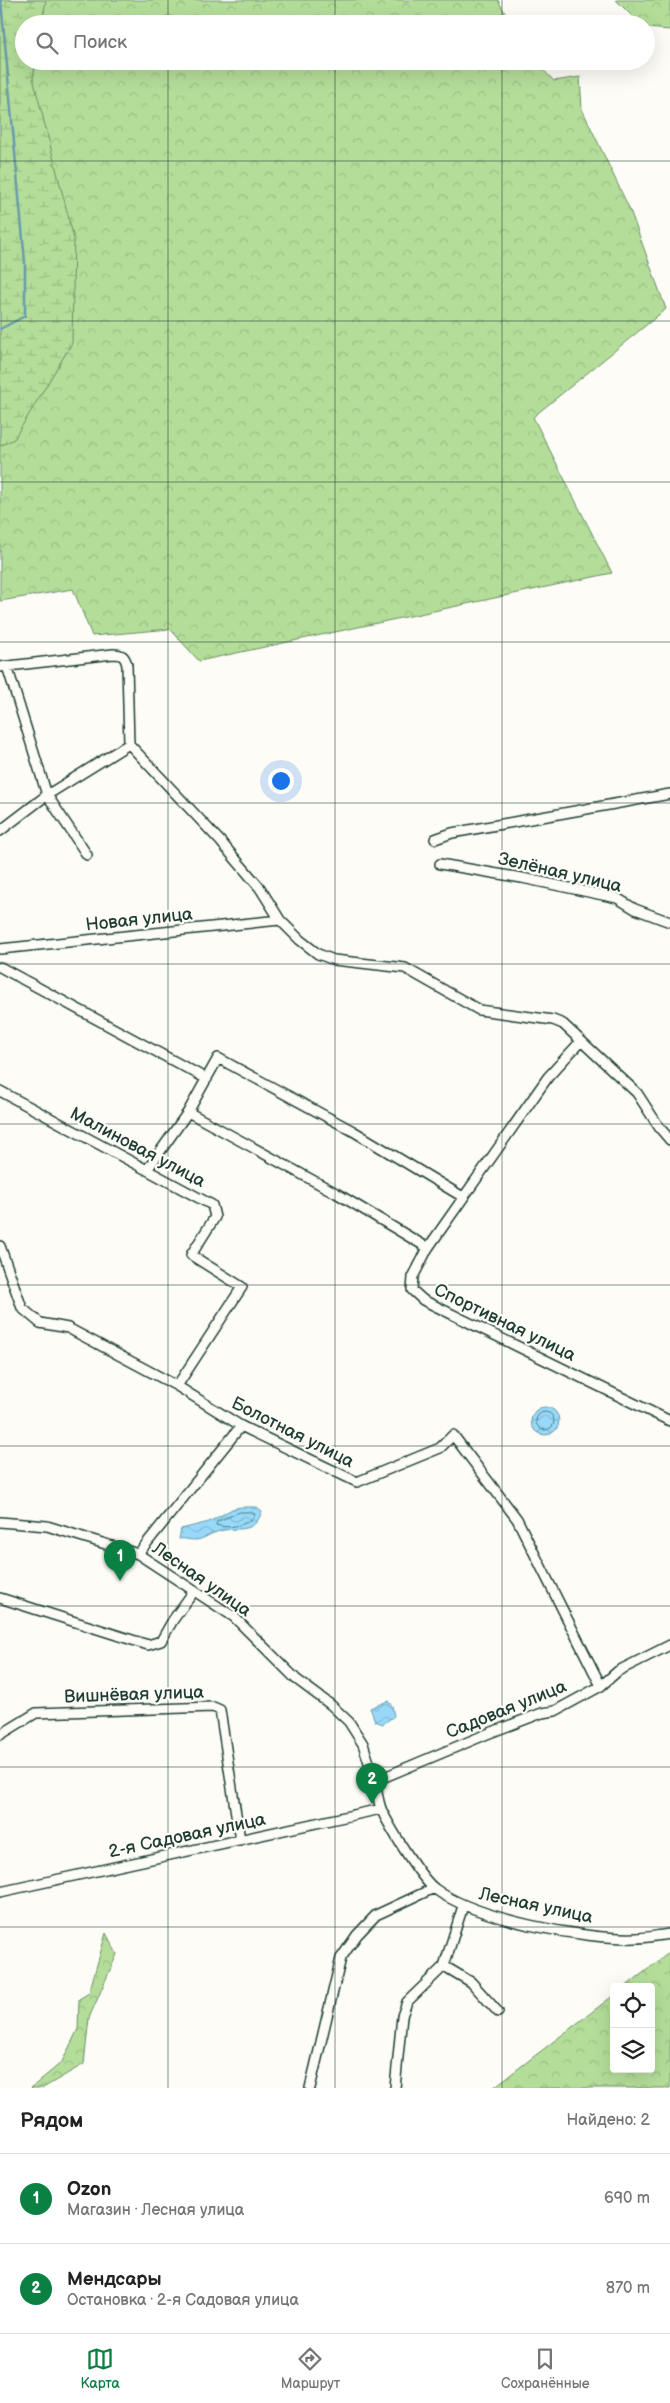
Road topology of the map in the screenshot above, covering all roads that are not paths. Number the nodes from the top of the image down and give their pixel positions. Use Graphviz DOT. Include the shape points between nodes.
graph roads {
  1 [pos="4,666"];
  2 [pos="129,744"];
  3 [pos="670,794"];
  4 [pos="47,795"];
  5 [pos="0,831"];
  6 [pos="435,839"];
  7 [pos="87,855"];
  8 [pos="440,864"];
  9 [pos="280,920"];
  10 [pos="670,922"];
  11 [pos="0,949"];
  12 [pos="0,967"];
  13 [pos="581,1041"];
  14 [pos="206,1078"];
  15 [pos="0,1091"];
  16 [pos="188,1112"];
  17 [pos="670,1140"];
  18 [pos="147,1170"];
  19 [pos="463,1197"];
  20 [pos="0,1246"];
  21 [pos="428,1248"];
  22 [pos="177,1386"];
  23 [pos="670,1421"];
  24 [pos="241,1426"];
  25 [pos="0,1522"];
  26 [pos="138,1554"];
  27 [pos="194,1591"];
  28 [pos="0,1598"];
  29 [pos="670,1644"];
  30 [pos="601,1686"];
  31 [pos="0,1735"];
  32 [pos="374,1781"];
  33 [pos="381,1809"];
  34 [pos="240,1840"];
  35 [pos="434,1888"];
  36 [pos="0,1892"];
  37 [pos="463,1906"];
  38 [pos="670,1934"];
  39 [pos="444,1966"];
  40 [pos="498,2012"];
  41 [pos="310,2088"];
  42 [pos="396,2088"];
  1 -- 2 [label="street" via="120,654 127,665"];
  1 -- 4 [label="street"];
  2 -- 4 [label="street"];
  2 -- 9 [label="street" via="221,842 260,888"];
  3 -- 6 [label="street" via="452,833"];
  4 -- 5 [label="street"];
  4 -- 7 [label="street"];
  8 -- 10 [label="street, Зелёная улица" via="617,898 634,909"];
  9 -- 11 [label="street, Новая улица"];
  9 -- 13 [label="street" via="318,954 334,960 405,968 479,1010 553,1020 571,1030"];
  12 -- 14 [label="street"];
  13 -- 17 [label="street" via="637,1093"];
  13 -- 19 [label="street, Спортивная улица" via="548,1077"];
  14 -- 16 [label="street"];
  14 -- 19 [label="street" via="218,1058 353,1131"];
  15 -- 18 [label="street, Малиновая улица"];
  16 -- 18 [label="street"];
  16 -- 21 [label="street"];
  18 -- 22 [label="street, Малиновая улица" via="212,1205 215,1217 191,1255 242,1287"];
  19 -- 21 [label="street, Спортивная улица"];
  20 -- 22 [label="street, Болотная улица" via="22,1308 40,1323 68,1328"];
  21 -- 23 [label="street, Спортивная улица" via="412,1284 415,1294 423,1300"];
  22 -- 24 [label="street, Болотная улица"];
  24 -- 26 [label="street"];
  24 -- 30 [label="street, Болотная улица" via="357,1482 440,1448 453,1435 517,1519"];
  25 -- 26 [label="street, Лесная улица" via="46,1526"];
  26 -- 27 [label="street, Лесная улица"];
  27 -- 28 [label="street" via="161,1641 148,1645"];
  27 -- 32 [label="street, Лесная улица" via="234,1617 296,1679 349,1722 363,1744"];
  29 -- 30 [label="street, Садовая улица" via="618,1671"];
  30 -- 32 [label="street, Садовая улица" via="555,1711 487,1734"];
  31 -- 34 [label="street, Вишнёвая улица" via="36,1713 213,1707 220,1710"];
  32 -- 33 [label="street"];
  33 -- 34 [label="street, 2-я Садовая улица"];
  33 -- 35 [label="street, Лесная улица"];
  34 -- 36 [label="street, 2-я Садовая улица"];
  35 -- 37 [label="street, Лесная улица"];
  35 -- 41 [label="street" via="376,1915 341,1958"];
  37 -- 38 [label="street, Лесная улица" via="588,1935 636,1938"];
  37 -- 39 [label="street"];
  39 -- 40 [label="street" via="471,1982"];
  39 -- 42 [label="street" via="407,2002 402,2016"];
}
